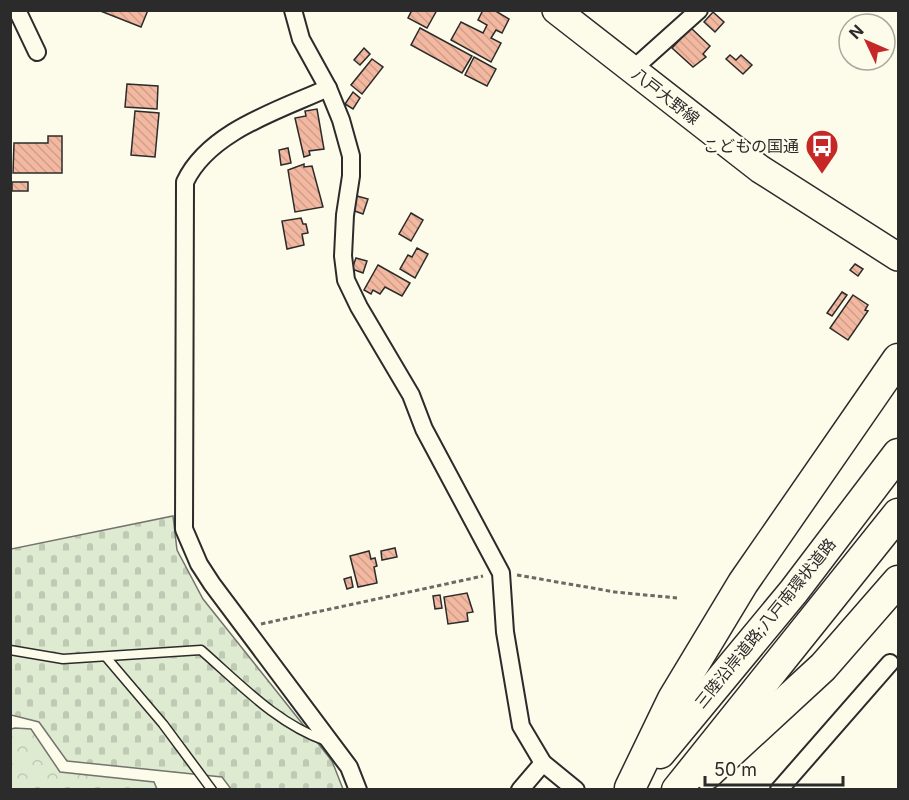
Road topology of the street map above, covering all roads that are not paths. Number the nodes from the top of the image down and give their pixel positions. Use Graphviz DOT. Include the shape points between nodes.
graph roads {
  1 [pos="17,10"];
  2 [pos="293,10"];
  3 [pos="556,10"];
  4 [pos="699,10"];
  5 [pos="37,52"];
  6 [pos="632,70"];
  7 [pos="328,87"];
  8 [pos="898,257"];
  9 [pos="898,359"];
  10 [pos="898,454"];
  11 [pos="898,514"];
  12 [pos="898,580"];
  13 [pos="10,650"];
  14 [pos="106,657"];
  15 [pos="890,663"];
  16 [pos="331,743"];
  17 [pos="543,764"];
  18 [pos="572,786"];
  19 [pos="212,789"];
  20 [pos="358,789"];
  21 [pos="520,789"];
  22 [pos="630,789"];
  23 [pos="677,789"];
  24 [pos="688,789"];
  25 [pos="779,789"];
  1 -- 5 [label="street"];
  2 -- 7 [label="street" via="301,39"];
  3 -- 6 [label="main road, 八戸大野線"];
  4 -- 6 [label="street"];
  6 -- 8 [label="main road, 八戸大野線" via="760,169"];
  7 -- 16 [label="street" via="218,143 190,171 185,182 184,529 199,564"];
  7 -- 17 [label="street" via="351,156 343,256 346,280 411,394 424,429 501,573 505,632 521,726"];
  9 -- 22 [label="highway" via="743,583 673,699"];
  10 -- 22 [label="highway, 三陸沿岸道路;八戸南環状道路" via="794,591"];
  11 -- 23 [label="highway"];
  12 -- 24 [label="highway" via="823,667"];
  13 -- 14 [label="lane" via="63,659"];
  14 -- 16 [label="lane" via="201,650 273,712 300,731"];
  14 -- 19 [label="lane"];
  15 -- 25 [label="street"];
  16 -- 20 [label="street"];
  17 -- 18 [label="street"];
  17 -- 21 [label="street"];
}
